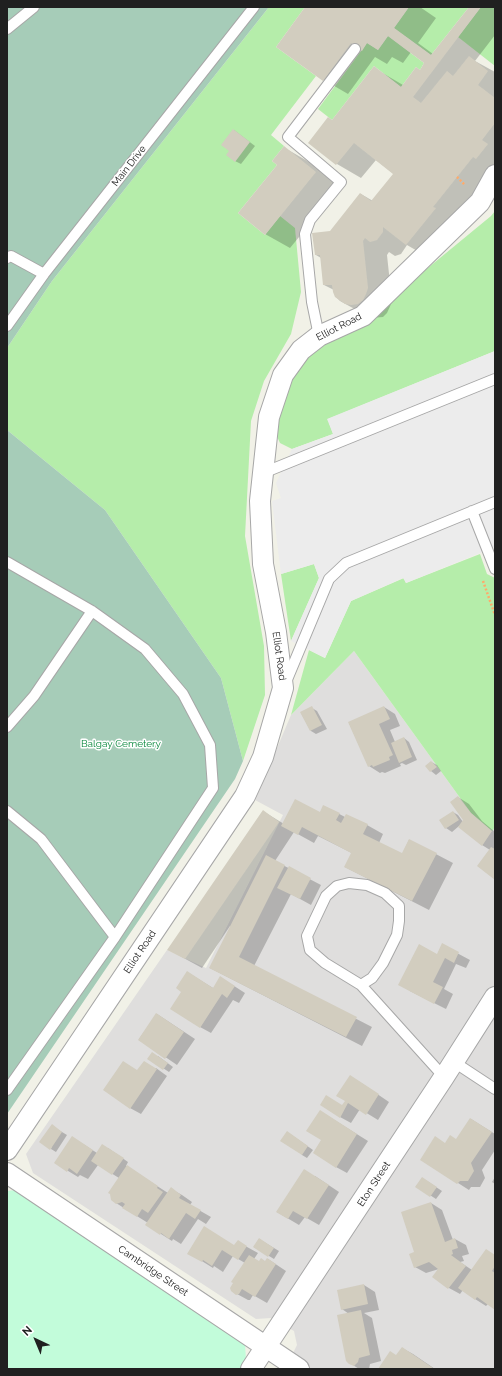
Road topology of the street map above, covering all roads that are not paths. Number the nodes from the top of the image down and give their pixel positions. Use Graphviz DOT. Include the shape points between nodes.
graph roads {
  1 [pos="34,7"];
  2 [pos="254,7"];
  3 [pos="7,29"];
  4 [pos="354,49"];
  5 [pos="495,174"];
  6 [pos="7,258"];
  7 [pos="44,274"];
  8 [pos="7,326"];
  9 [pos="319,336"];
  10 [pos="495,379"];
  11 [pos="262,473"];
  12 [pos="495,502"];
  13 [pos="472,512"];
  14 [pos="7,562"];
  15 [pos="495,569"];
  16 [pos="92,611"];
  17 [pos="283,688"];
  18 [pos="7,727"];
  19 [pos="7,810"];
  20 [pos="115,937"];
  21 [pos="361,985"];
  22 [pos="495,997"];
  23 [pos="449,1069"];
  24 [pos="495,1088"];
  25 [pos="7,1090"];
  26 [pos="7,1150"];
  27 [pos="7,1173"];
  28 [pos="266,1347"];
  29 [pos="251,1369"];
  30 [pos="299,1369"];
  1 -- 3 [label="lane"];
  2 -- 7 [label="lane, Main Drive"];
  4 -- 9 [label="lane" via="288,136 341,182 310,220 304,234"];
  5 -- 9 [label="street, Elliot Road" via="363,316"];
  6 -- 7 [label="lane" via="11,256"];
  7 -- 8 [label="lane, Main Drive"];
  9 -- 11 [label="street, Elliot Road" via="301,350 283,375 269,417"];
  10 -- 11 [label="lane"];
  11 -- 17 [label="street, Elliot Road" via="260,501 263,564 276,632"];
  12 -- 13 [label="lane"];
  13 -- 15 [label="lane"];
  13 -- 17 [label="lane" via="346,563 329,579"];
  14 -- 16 [label="lane"];
  16 -- 18 [label="lane" via="34,696"];
  16 -- 20 [label="lane" via="145,649 183,694 210,745 214,788"];
  17 -- 26 [label="street, Elliot Road" via="263,757 245,796"];
  19 -- 20 [label="lane" via="41,839"];
  20 -- 25 [label="lane"];
  21 -- 21 [label="lane" via="372,978 397,936 399,906 385,893 367,885 349,883 337,886 326,896 307,936 310,950 325,963"];
  21 -- 23 [label="lane"];
  22 -- 23 [label="street, Eton Street"];
  23 -- 24 [label="lane"];
  23 -- 28 [label="street, Eton Street"];
  27 -- 28 [label="street, Cambridge Street"];
  28 -- 29 [label="street, Eton Street"];
  28 -- 30 [label="street, Cambridge Street"];
}
